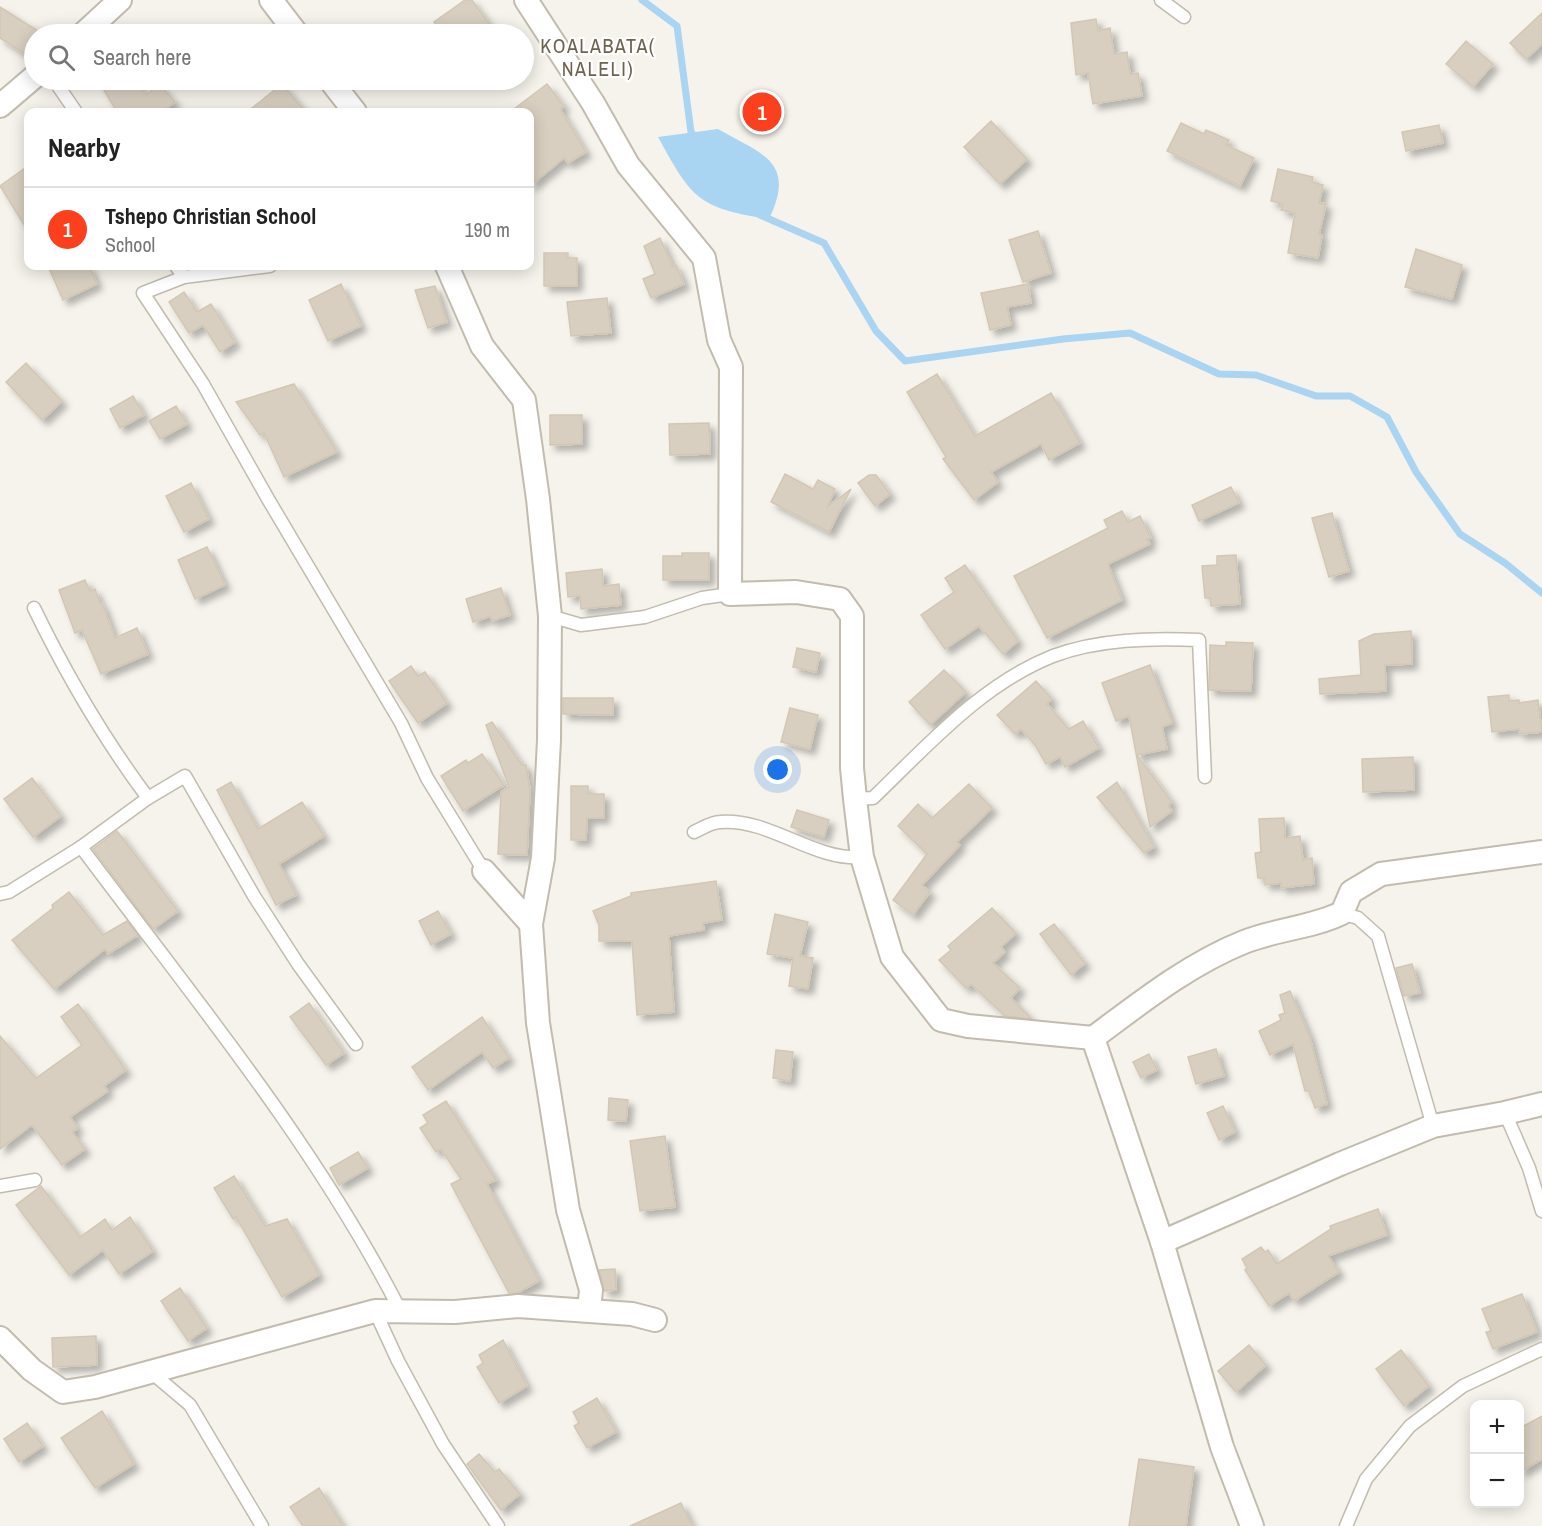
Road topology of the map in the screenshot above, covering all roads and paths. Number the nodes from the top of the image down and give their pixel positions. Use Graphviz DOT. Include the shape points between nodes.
graph roads {
  1 [pos="120,0"];
  2 [pos="272,0"];
  3 [pos="526,0"];
  4 [pos="1161,0"];
  5 [pos="1184,17"];
  6 [pos="94,24"];
  7 [pos="290,24"];
  8 [pos="24,85"];
  9 [pos="61,90"];
  10 [pos="338,90"];
  11 [pos="0,106"];
  12 [pos="73,108"];
  13 [pos="352,108"];
  14 [pos="179,270"];
  15 [pos="238,270"];
  16 [pos="449,270"];
  17 [pos="183,277"];
  18 [pos="730,594"];
  19 [pos="34,608"];
  20 [pos="550,616"];
  21 [pos="1205,777"];
  22 [pos="148,798"];
  23 [pos="855,799"];
  24 [pos="694,832"];
  25 [pos="81,848"];
  26 [pos="1542,852"];
  27 [pos="862,857"];
  28 [pos="484,871"];
  29 [pos="0,894"];
  30 [pos="1342,913"];
  31 [pos="531,924"];
  32 [pos="1093,1038"];
  33 [pos="356,1044"];
  34 [pos="1542,1104"];
  35 [pos="1505,1113"];
  36 [pos="1433,1126"];
  37 [pos="35,1180"];
  38 [pos="0,1186"];
  39 [pos="1542,1211"];
  40 [pos="1162,1242"];
  41 [pos="400,1310"];
  42 [pos="589,1310"];
  43 [pos="375,1311"];
  44 [pos="655,1320"];
  45 [pos="0,1338"];
  46 [pos="1542,1349"];
  47 [pos="151,1372"];
  48 [pos="262,1526"];
  49 [pos="498,1526"];
  50 [pos="1252,1526"];
  51 [pos="1346,1526"];
  1 -- 6 [label="street"];
  2 -- 7 [label="street"];
  3 -- 18 [label="street" via="628,165 704,258 720,340 731,367"];
  4 -- 5 [label="lane"];
  8 -- 11 [label="street"];
  9 -- 12 [label="lane"];
  10 -- 13 [label="street"];
  14 -- 17 [label="lane"];
  15 -- 17 [label="lane"];
  16 -- 20 [label="street" via="482,346 524,400"];
  17 -- 28 [label="lane" via="143,293 203,384"];
  18 -- 20 [label="lane" via="702,598 645,617 581,625"];
  18 -- 23 [label="street" via="796,592 840,599 852,616"];
  19 -- 22 [label="lane" via="58,658 123,765"];
  20 -- 31 [label="street" via="543,858"];
  21 -- 23 [label="lane" via="1199,640 1168,639 1088,646 1052,657 1008,680 956,718 873,798"];
  22 -- 25 [label="lane"];
  22 -- 33 [label="lane" via="186,776 254,896"];
  23 -- 27 [label="street"];
  24 -- 27 [label="lane" via="719,822 753,827 842,858"];
  25 -- 29 [label="lane"];
  25 -- 41 [label="lane" via="303,1148 374,1259"];
  26 -- 30 [label="street" via="1381,874 1351,892"];
  27 -- 32 [label="street" via="892,957 941,1020"];
  28 -- 31 [label="street"];
  30 -- 32 [label="street" via="1326,921 1245,942 1168,983"];
  30 -- 36 [label="lane" via="1358,918 1378,936"];
  31 -- 42 [label="street" via="538,1023 568,1210 591,1290"];
  32 -- 40 [label="street"];
  34 -- 35 [label="street"];
  35 -- 36 [label="street"];
  35 -- 39 [label="lane" via="1529,1168"];
  36 -- 40 [label="street"];
  37 -- 38 [label="lane"];
  40 -- 50 [label="street" via="1222,1447"];
  41 -- 42 [label="street" via="455,1312 518,1306"];
  41 -- 43 [label="street"];
  42 -- 44 [label="street"];
  43 -- 47 [label="street"];
  43 -- 49 [label="lane" via="443,1444"];
  45 -- 47 [label="street" via="32,1370 63,1392"];
  46 -- 51 [label="lane" via="1463,1386 1410,1426 1366,1479"];
  47 -- 48 [label="lane" via="190,1405"];
}
